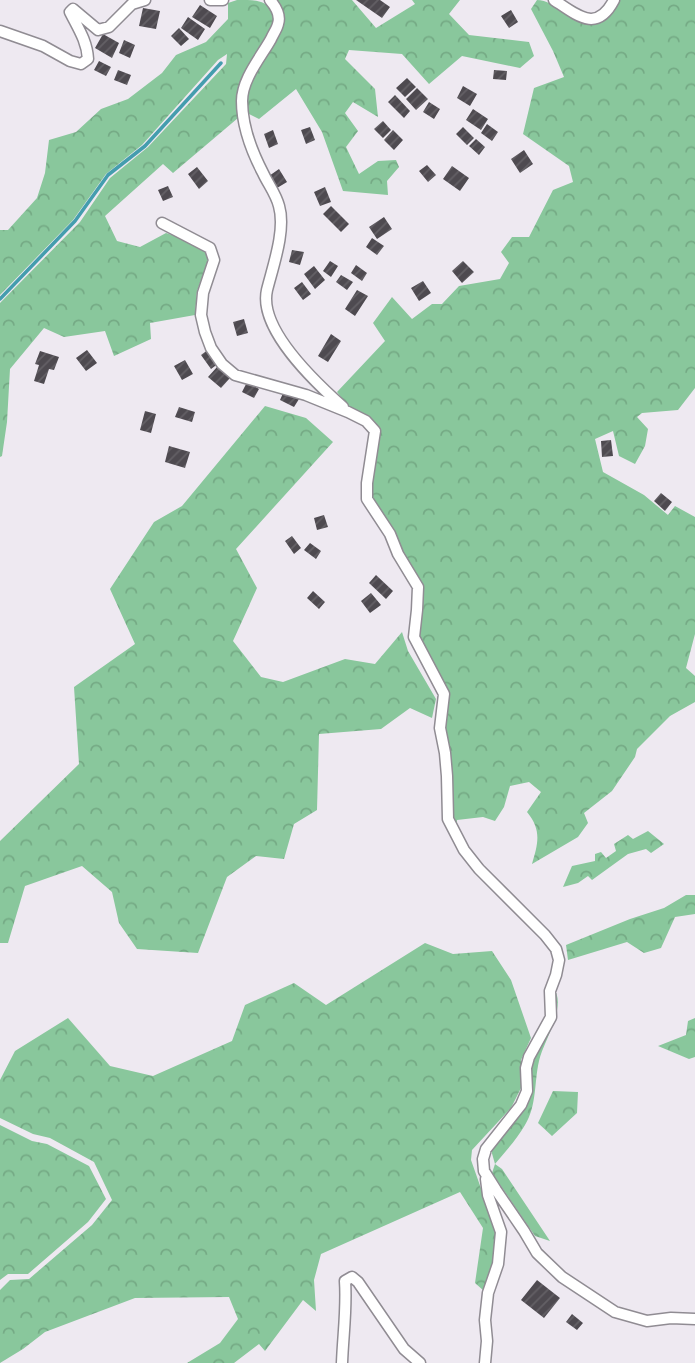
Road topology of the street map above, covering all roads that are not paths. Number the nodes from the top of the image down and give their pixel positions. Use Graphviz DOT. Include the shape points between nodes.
graph roads {
  1 [pos="145,0"];
  2 [pos="210,0"];
  3 [pos="223,0"];
  4 [pos="270,0"];
  5 [pos="554,0"];
  6 [pos="614,0"];
  7 [pos="0,31"];
  8 [pos="162,223"];
  9 [pos="348,412"];
  10 [pos="484,1171"];
  11 [pos="695,1319"];
  12 [pos="342,1363"];
  13 [pos="420,1363"];
  14 [pos="485,1363"];
  1 -- 7 [label="street" via="132,4 109,27 98,30 73,9 70,12 87,48 88,59 81,64"];
  2 -- 3 [label="street"];
  4 -- 9 [label="street" via="279,23 242,98 253,152 280,208 281,230 266,306 288,350"];
  5 -- 6 [label="street" via="585,19 597,19 608,12"];
  8 -- 9 [label="street" via="210,248 214,260 201,315 211,348 222,364 235,375"];
  9 -- 10 [label="street" via="375,431 367,499 418,587 414,637 444,694 440,728 448,819 464,850 545,935 559,960 550,991 551,1017 526,1068 527,1091 486,1149"];
  10 -- 11 [label="street" via="537,1253 562,1277 615,1312 647,1321"];
  10 -- 14 [label="street" via="501,1232 498,1264 488,1293"];
  12 -- 13 [label="street" via="345,1281 352,1277 404,1349"];
}
